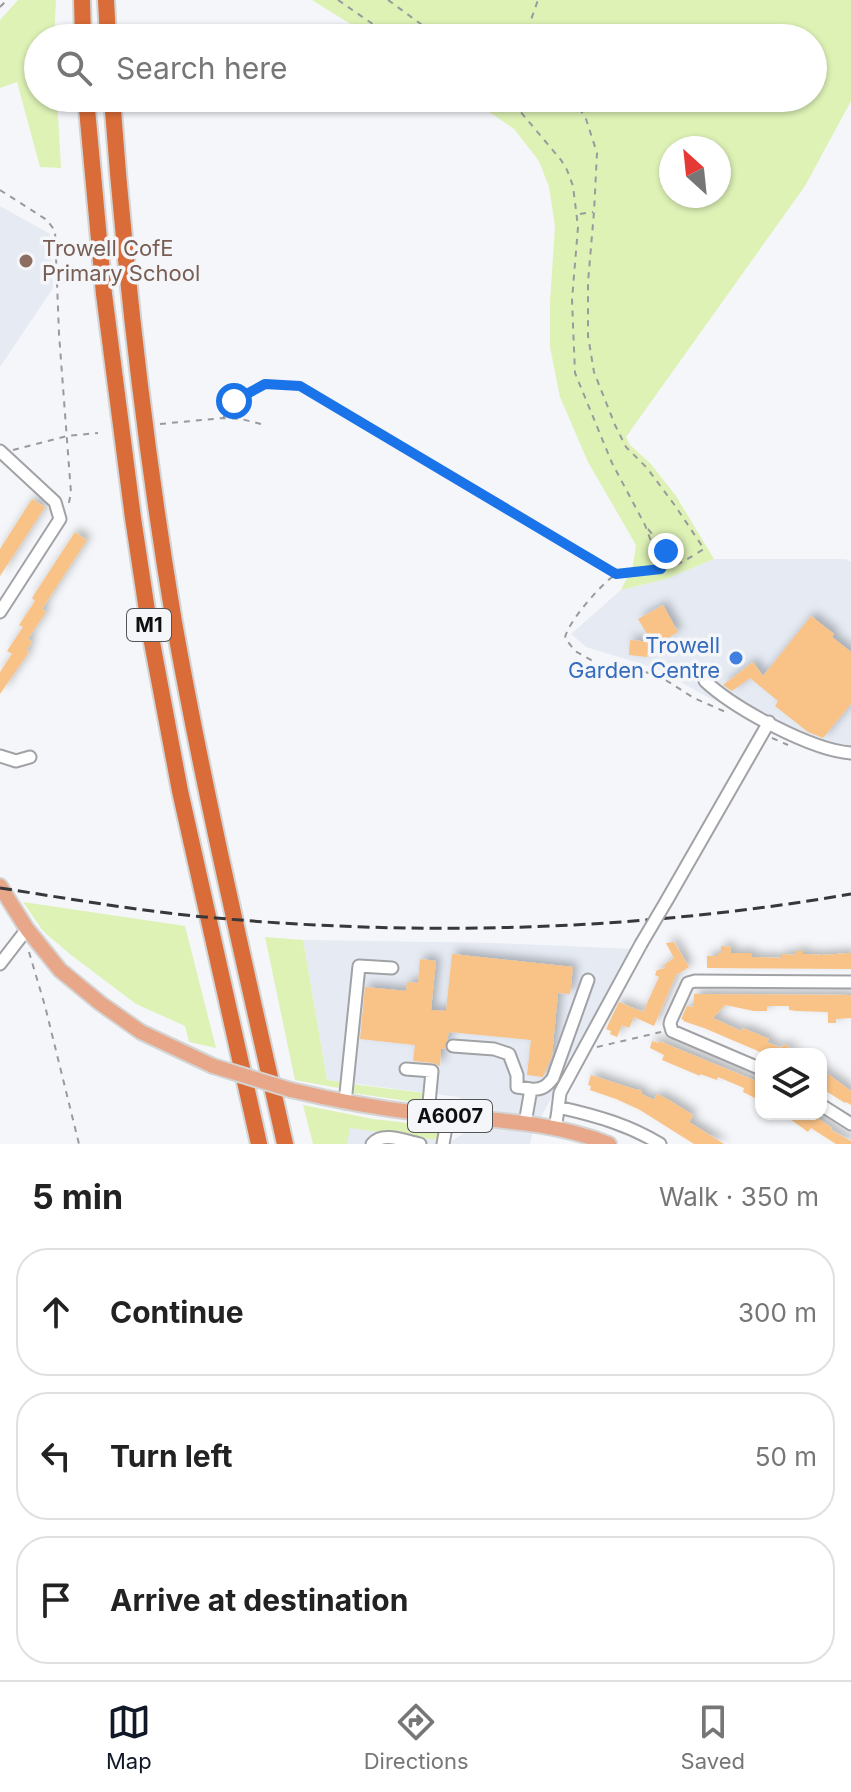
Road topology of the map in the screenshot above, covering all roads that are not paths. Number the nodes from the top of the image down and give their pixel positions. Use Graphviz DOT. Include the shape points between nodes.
graph roads {
  1 [pos="82,0"];
  2 [pos="106,0"];
  3 [pos="83,24"];
  4 [pos="107,24"];
  5 [pos="87,112"];
  6 [pos="113,112"];
  7 [pos="2,454"];
  8 [pos="0,612"];
  9 [pos="705,681"];
  10 [pos="769,722"];
  11 [pos="851,753"];
  12 [pos="0,756"];
  13 [pos="30,757"];
  14 [pos="0,886"];
  15 [pos="26,932"];
  16 [pos="0,964"];
  17 [pos="392,968"];
  18 [pos="588,980"];
  19 [pos="851,982"];
  20 [pos="453,1046"];
  21 [pos="755,1066"];
  22 [pos="406,1069"];
  23 [pos="531,1089"];
  24 [pos="345,1103"];
  25 [pos="558,1109"];
  26 [pos="827,1109"];
  27 [pos="428,1114"];
  28 [pos="448,1116"];
  29 [pos="525,1123"];
  30 [pos="851,1124"];
  31 [pos="555,1129"];
  32 [pos="259,1144"];
  33 [pos="285,1144"];
  34 [pos="372,1144"];
  35 [pos="420,1144"];
  36 [pos="443,1144"];
  37 [pos="609,1144"];
  38 [pos="660,1144"];
  1 -- 3 [label="highway"];
  2 -- 4 [label="highway"];
  5 -- 32 [label="highway, M1" via="104,294 151,637"];
  6 -- 33 [label="highway, M1" via="141,394 174,620"];
  7 -- 8 [label="street" via="55,502 60,519"];
  9 -- 10 [label="street"];
  10 -- 11 [label="street" via="819,746"];
  10 -- 25 [label="street, bridge" via="641,944 560,1093"];
  12 -- 13 [label="street" via="16,761"];
  14 -- 15 [label="main road, A6007"];
  15 -- 16 [label="street"];
  15 -- 24 [label="main road, A6007, bridge" via="60,970 141,1032 213,1066"];
  17 -- 24 [label="street" via="359,966"];
  18 -- 23 [label="street" via="553,1078 547,1086"];
  19 -- 21 [label="street" via="690,982 671,1029"];
  20 -- 23 [label="street" via="504,1051 513,1060 517,1087"];
  22 -- 27 [label="street" via="432,1071"];
  23 -- 29 [label="street"];
  24 -- 27 [label="main road, A6007"];
  25 -- 31 [label="street"];
  25 -- 38 [label="street" via="609,1120"];
  26 -- 30 [label="street"];
  27 -- 28 [label="main road, A6007"];
  28 -- 29 [label="main road, A6007"];
  28 -- 36 [label="street"];
  29 -- 31 [label="main road, A6007"];
  31 -- 37 [label="main road, A6007"];
  34 -- 35 [label="street" via="384,1137"];
}
